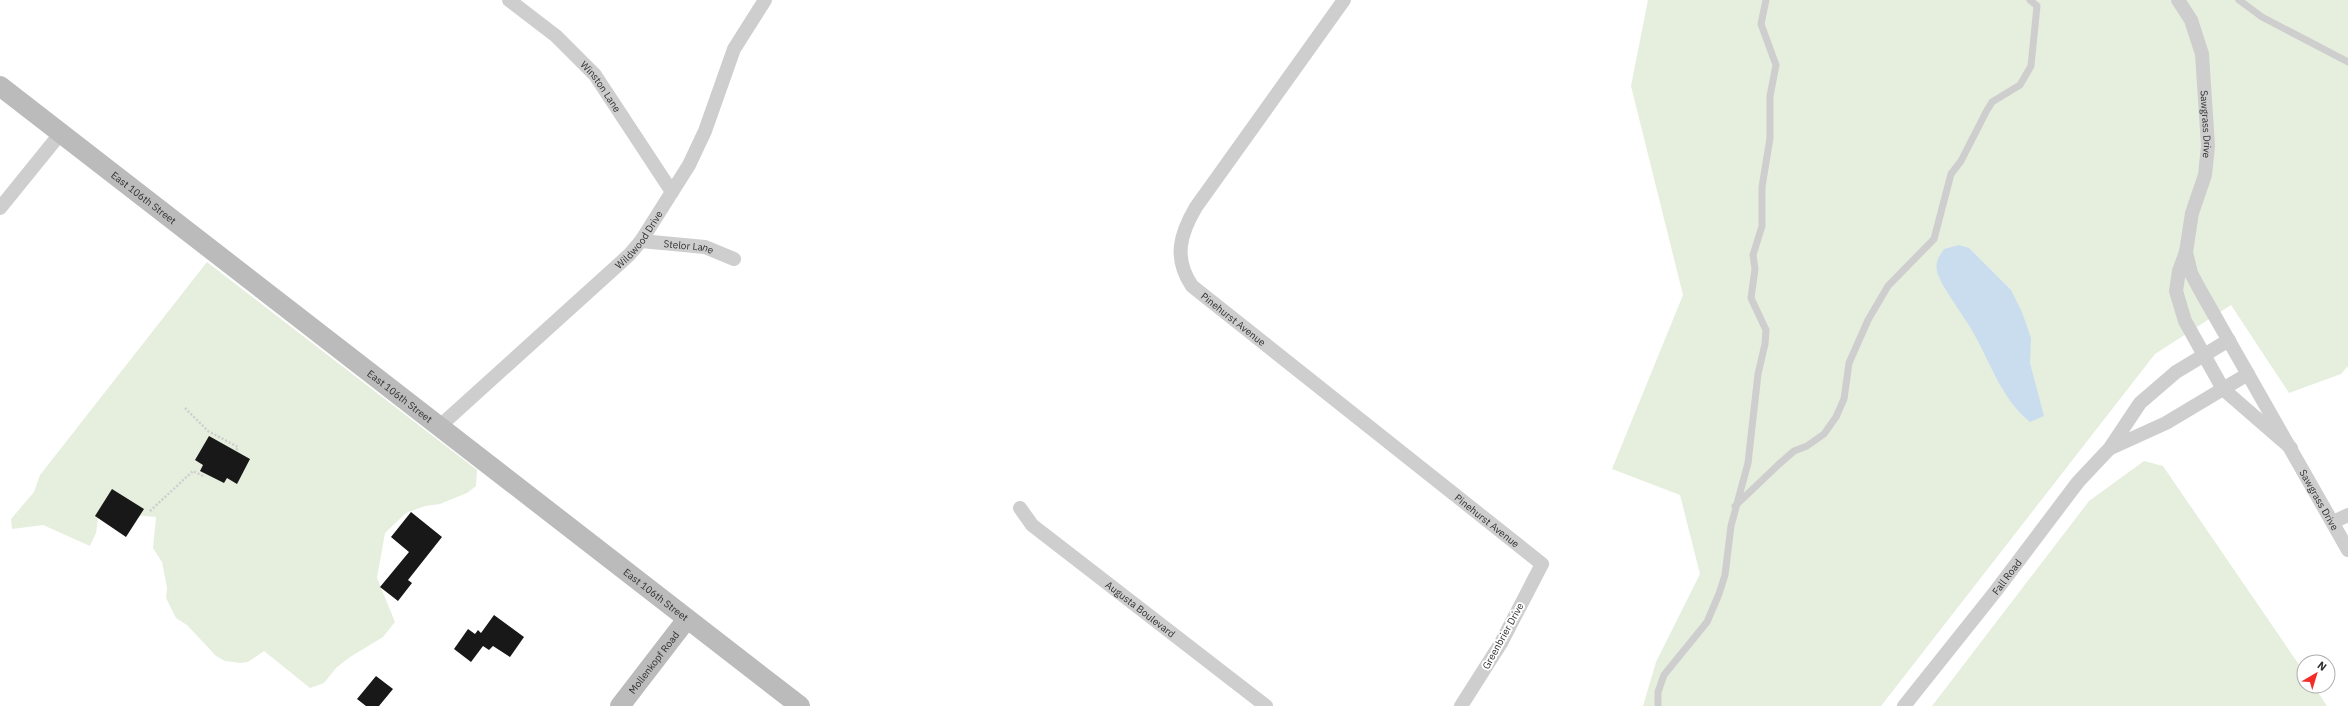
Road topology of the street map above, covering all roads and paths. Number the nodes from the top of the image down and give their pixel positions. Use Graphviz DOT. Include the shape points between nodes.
graph roads {
  1 [pos="509,0"];
  2 [pos="765,0"];
  3 [pos="1344,0"];
  4 [pos="1766,0"];
  5 [pos="2030,0"];
  6 [pos="2178,0"];
  7 [pos="2239,0"];
  8 [pos="2348,62"];
  9 [pos="0,86"];
  10 [pos="60,134"];
  11 [pos="672,192"];
  12 [pos="0,208"];
  13 [pos="641,241"];
  14 [pos="2186,252"];
  15 [pos="734,259"];
  16 [pos="2229,340"];
  17 [pos="2203,356"];
  18 [pos="2248,374"];
  19 [pos="2222,389"];
  20 [pos="185,408"];
  21 [pos="440,426"];
  22 [pos="2110,448"];
  23 [pos="2291,448"];
  24 [pos="236,451"];
  25 [pos="203,476"];
  26 [pos="1735,506"];
  27 [pos="1020,508"];
  28 [pos="150,511"];
  29 [pos="2348,515"];
  30 [pos="2333,522"];
  31 [pos="2348,550"];
  32 [pos="1542,564"];
  33 [pos="687,620"];
  34 [pos="620,706"];
  35 [pos="800,706"];
  36 [pos="1266,706"];
  37 [pos="1461,706"];
  38 [pos="1658,706"];
  39 [pos="1904,706"];
  1 -- 11 [label="street, Winston Lane" via="561,41 595,75"];
  2 -- 11 [label="street, Wildwood Drive" via="734,49 706,131"];
  3 -- 32 [label="street, Pinehurst Avenue" via="1196,206 1183,234 1180,265 1192,286"];
  4 -- 26 [label="lane" via="1761,24 1776,65 1770,96 1770,138 1762,187 1762,226 1753,255 1755,269 1751,298 1766,330 1748,462"];
  5 -- 26 [label="lane" via="2037,6 2030,66 2020,85 1992,102 1961,161 1951,174 1934,239 1888,286 1868,320 1849,363 1844,399 1836,417 1824,434 1807,446 1794,451"];
  6 -- 14 [label="street, Sawgrass Drive" via="2191,20 2202,54 2208,146 2205,175 2192,213"];
  7 -- 8 [label="lane" via="2262,17"];
  9 -- 10 [label="street, East 106th Street"];
  10 -- 12 [label="street"];
  10 -- 21 [label="street, East 106th Street"];
  11 -- 13 [label="street, Wildwood Drive"];
  13 -- 15 [label="street, Stelor Lane" via="705,247"];
  13 -- 21 [label="street, Wildwood Drive" via="629,255"];
  14 -- 16 [label="street, Sawgrass Drive" via="2191,272"];
  14 -- 17 [label="street, Sawgrass Drive" via="2179,271 2176,291 2185,321"];
  16 -- 17 [label="street, Fall Road"];
  16 -- 18 [label="street, Sawgrass Drive"];
  17 -- 19 [label="street, Sawgrass Drive"];
  17 -- 22 [label="street, Fall Road" via="2176,372 2140,403"];
  18 -- 19 [label="street, Fall Road"];
  18 -- 23 [label="street, Sawgrass Drive"];
  19 -- 22 [label="street, Fall Road" via="2166,424"];
  19 -- 23 [label="street, Sawgrass Drive"];
  20 -- 24 [label="path" via="208,431 238,447"];
  21 -- 33 [label="street, East 106th Street"];
  22 -- 39 [label="street, Fall Road" via="2078,482"];
  23 -- 30 [label="street, Sawgrass Drive"];
  25 -- 28 [label="path" via="193,471"];
  26 -- 38 [label="lane" via="1725,575 1719,594 1707,622 1664,675 1658,692"];
  27 -- 36 [label="street, Augusta Boulevard" via="1032,525"];
  29 -- 30 [label="street"];
  30 -- 31 [label="street, Sawgrass Drive"];
  32 -- 37 [label="street, Greenbrier Drive" via="1501,643"];
  33 -- 34 [label="street, Mollenkopf Road"];
  33 -- 35 [label="street, East 106th Street"];
}
